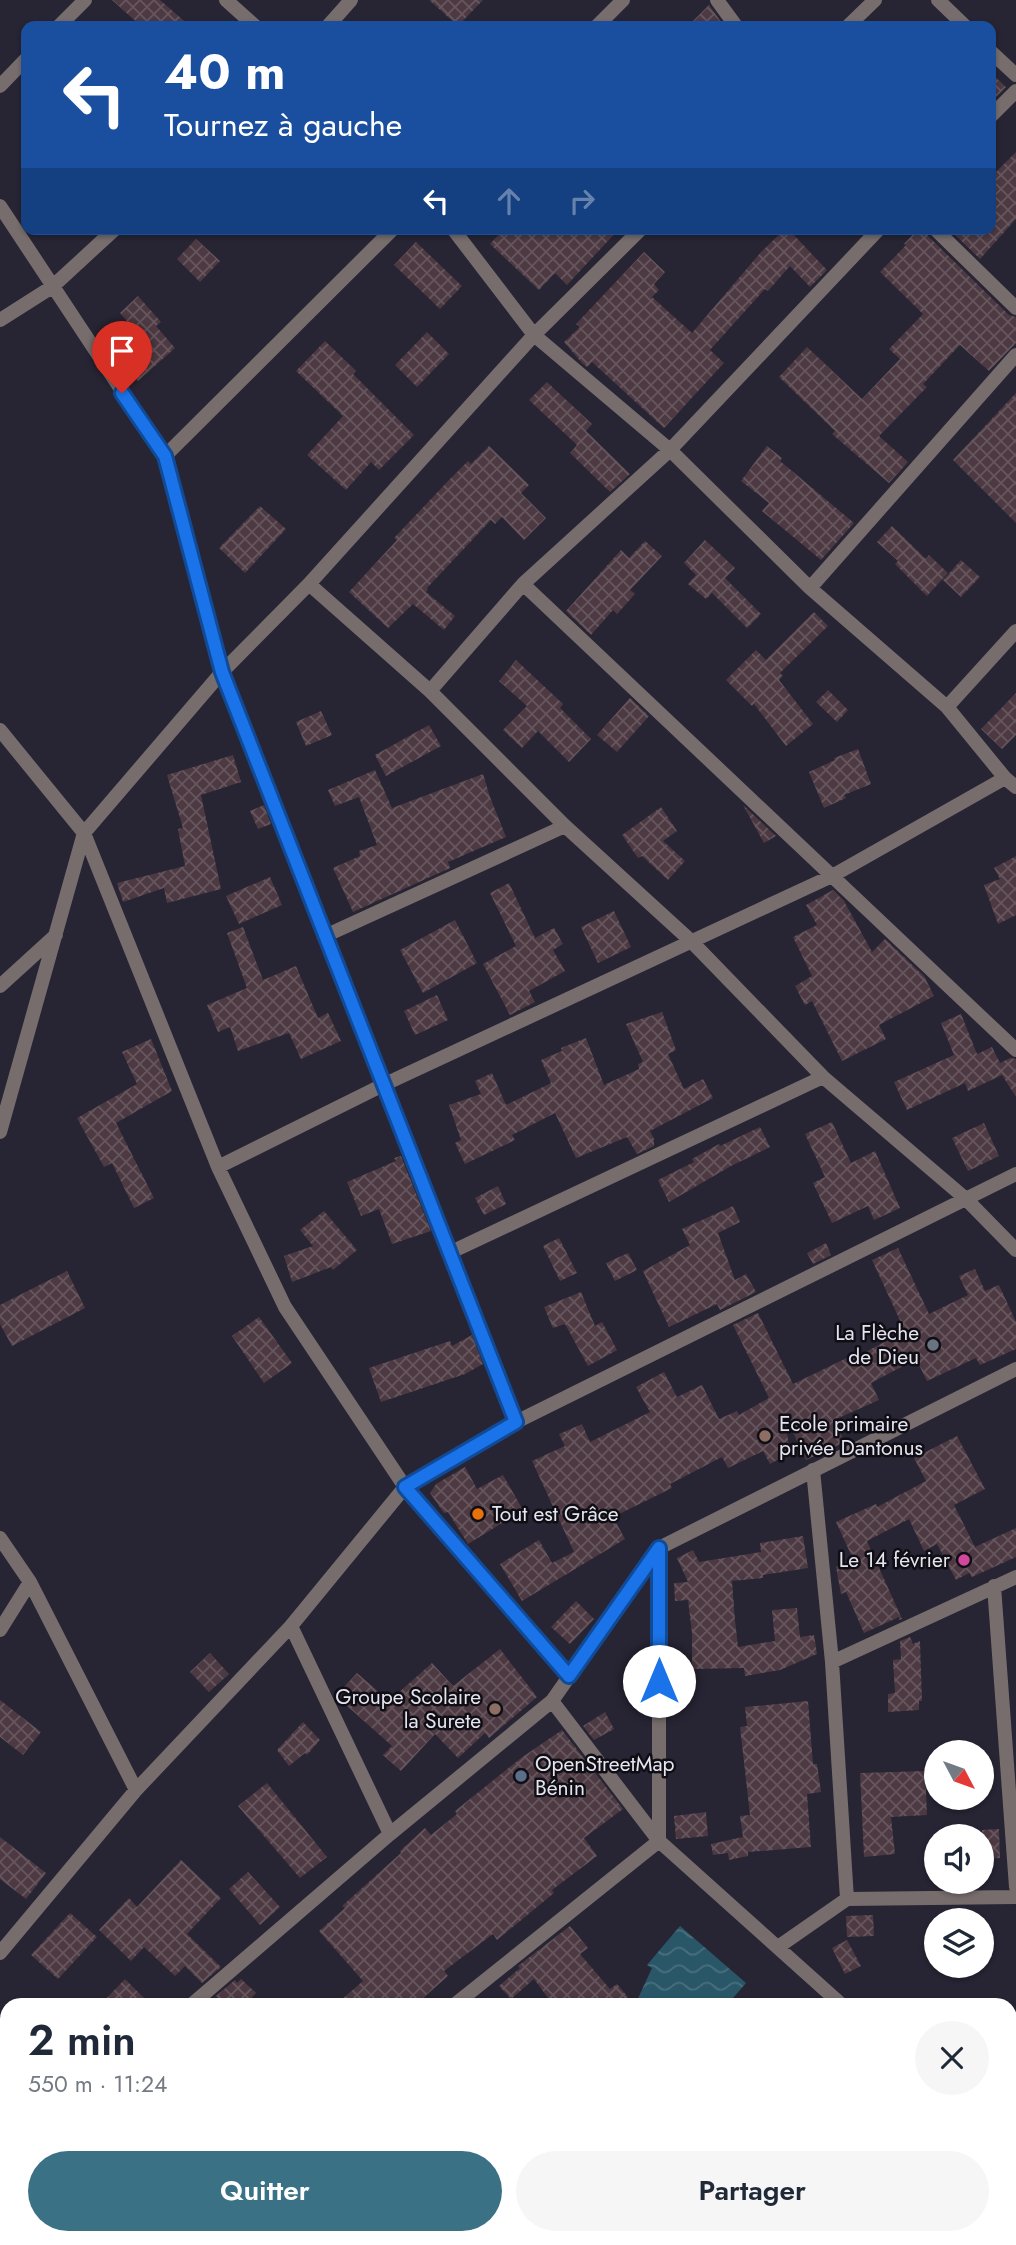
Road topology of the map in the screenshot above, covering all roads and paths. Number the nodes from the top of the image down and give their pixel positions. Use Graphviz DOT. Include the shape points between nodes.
graph roads {
  1 [pos="85,0"];
  2 [pos="226,0"];
  3 [pos="351,0"];
  4 [pos="623,0"];
  5 [pos="717,0"];
  6 [pos="875,0"];
  7 [pos="938,0"];
  8 [pos="64,21"];
  9 [pos="249,21"];
  10 [pos="332,21"];
  11 [pos="602,21"];
  12 [pos="732,21"];
  13 [pos="853,21"];
  14 [pos="960,21"];
  15 [pos="996,57"];
  16 [pos="21,64"];
  17 [pos="1016,75"];
  18 [pos="0,86"];
  19 [pos="1016,91"];
  20 [pos="996,111"];
  21 [pos="0,206"];
  22 [pos="108,235"];
  23 [pos="387,235"];
  24 [pos="458,235"];
  25 [pos="635,235"];
  26 [pos="873,235"];
  27 [pos="941,235"];
  28 [pos="52,287"];
  29 [pos="1016,308"];
  30 [pos="0,320"];
  31 [pos="534,335"];
  32 [pos="1016,355"];
  33 [pos="670,450"];
  34 [pos="165,456"];
  35 [pos="309,584"];
  36 [pos="523,584"];
  37 [pos="810,588"];
  38 [pos="1016,631"];
  39 [pos="222,672"];
  40 [pos="430,691"];
  41 [pos="947,707"];
  42 [pos="0,730"];
  43 [pos="1011,783"];
  44 [pos="565,827"];
  45 [pos="84,833"];
  46 [pos="832,876"];
  47 [pos="57,934"];
  48 [pos="327,935"];
  49 [pos="691,941"];
  50 [pos="0,986"];
  51 [pos="1016,1050"];
  52 [pos="823,1077"];
  53 [pos="383,1085"];
  54 [pos="0,1132"];
  55 [pos="219,1167"];
  56 [pos="1016,1174"];
  57 [pos="966,1199"];
  58 [pos="1016,1250"];
  59 [pos="449,1253"];
  60 [pos="1016,1369"];
  61 [pos="516,1422"];
  62 [pos="813,1470"];
  63 [pos="405,1487"];
  64 [pos="0,1538"];
  65 [pos="659,1548"];
  66 [pos="1016,1577"];
  67 [pos="30,1582"];
  68 [pos="995,1586"];
  69 [pos="291,1626"];
  70 [pos="0,1630"];
  71 [pos="832,1662"];
  72 [pos="569,1676"];
  73 [pos="552,1701"];
  74 [pos="136,1790"];
  75 [pos="390,1834"];
  76 [pos="659,1841"];
  77 [pos="1016,1887"];
  78 [pos="1016,1897"];
  79 [pos="847,1899"];
  80 [pos="778,1947"];
  81 [pos="0,1953"];
  82 [pos="199,1998"];
  83 [pos="463,1998"];
  84 [pos="834,1998"];
  1 -- 8 [label="street"];
  2 -- 9 [label="street"];
  3 -- 10 [label="street"];
  4 -- 11 [label="street"];
  5 -- 12 [label="street"];
  6 -- 13 [label="street"];
  7 -- 14 [label="street"];
  15 -- 17 [label="street"];
  16 -- 18 [label="street"];
  19 -- 20 [label="street"];
  21 -- 28 [label="street"];
  22 -- 28 [label="street"];
  23 -- 34 [label="street"];
  24 -- 31 [label="street"];
  25 -- 31 [label="street"];
  26 -- 33 [label="street"];
  27 -- 29 [label="street"];
  28 -- 30 [label="street"];
  28 -- 34 [label="street"];
  31 -- 33 [label="street"];
  31 -- 35 [label="street"];
  32 -- 37 [label="street"];
  33 -- 36 [label="street"];
  33 -- 37 [label="street"];
  34 -- 39 [label="street"];
  35 -- 39 [label="street"];
  35 -- 40 [label="street"];
  36 -- 40 [label="street"];
  36 -- 46 [label="street"];
  37 -- 41 [label="street"];
  38 -- 41 [label="street"];
  39 -- 45 [label="street"];
  39 -- 48 [label="street"];
  40 -- 44 [label="street"];
  41 -- 43 [label="street"];
  42 -- 45 [label="street"];
  43 -- 46 [label="street"];
  44 -- 48 [label="street"];
  44 -- 49 [label="street"];
  45 -- 47 [label="street"];
  45 -- 55 [label="street"];
  46 -- 49 [label="street"];
  46 -- 51 [label="street"];
  47 -- 50 [label="street"];
  47 -- 54 [label="street"];
  48 -- 53 [label="street"];
  49 -- 52 [label="street"];
  49 -- 53 [label="street"];
  52 -- 57 [label="street"];
  52 -- 59 [label="street"];
  53 -- 55 [label="street"];
  53 -- 59 [label="street"];
  55 -- 63 [label="street" via="285,1307"];
  56 -- 57 [label="street"];
  57 -- 58 [label="street"];
  57 -- 61 [label="street"];
  59 -- 61 [label="street"];
  60 -- 62 [label="street"];
  61 -- 63 [label="street"];
  62 -- 65 [label="street"];
  62 -- 71 [label="street"];
  63 -- 69 [label="street"];
  63 -- 72 [label="street"];
  64 -- 67 [label="street"];
  65 -- 72 [label="street"];
  65 -- 76 [label="street"];
  66 -- 68 [label="street"];
  67 -- 70 [label="street"];
  67 -- 74 [label="street"];
  68 -- 71 [label="street"];
  68 -- 77 [label="street"];
  69 -- 74 [label="street"];
  69 -- 75 [label="street"];
  71 -- 79 [label="street"];
  72 -- 73 [label="street"];
  73 -- 75 [label="street"];
  73 -- 76 [label="street"];
  74 -- 81 [label="street"];
  75 -- 82 [label="street"];
  76 -- 80 [label="street"];
  76 -- 83 [label="street"];
  78 -- 79 [label="street"];
  79 -- 80 [label="street"];
  80 -- 84 [label="street"];
}
